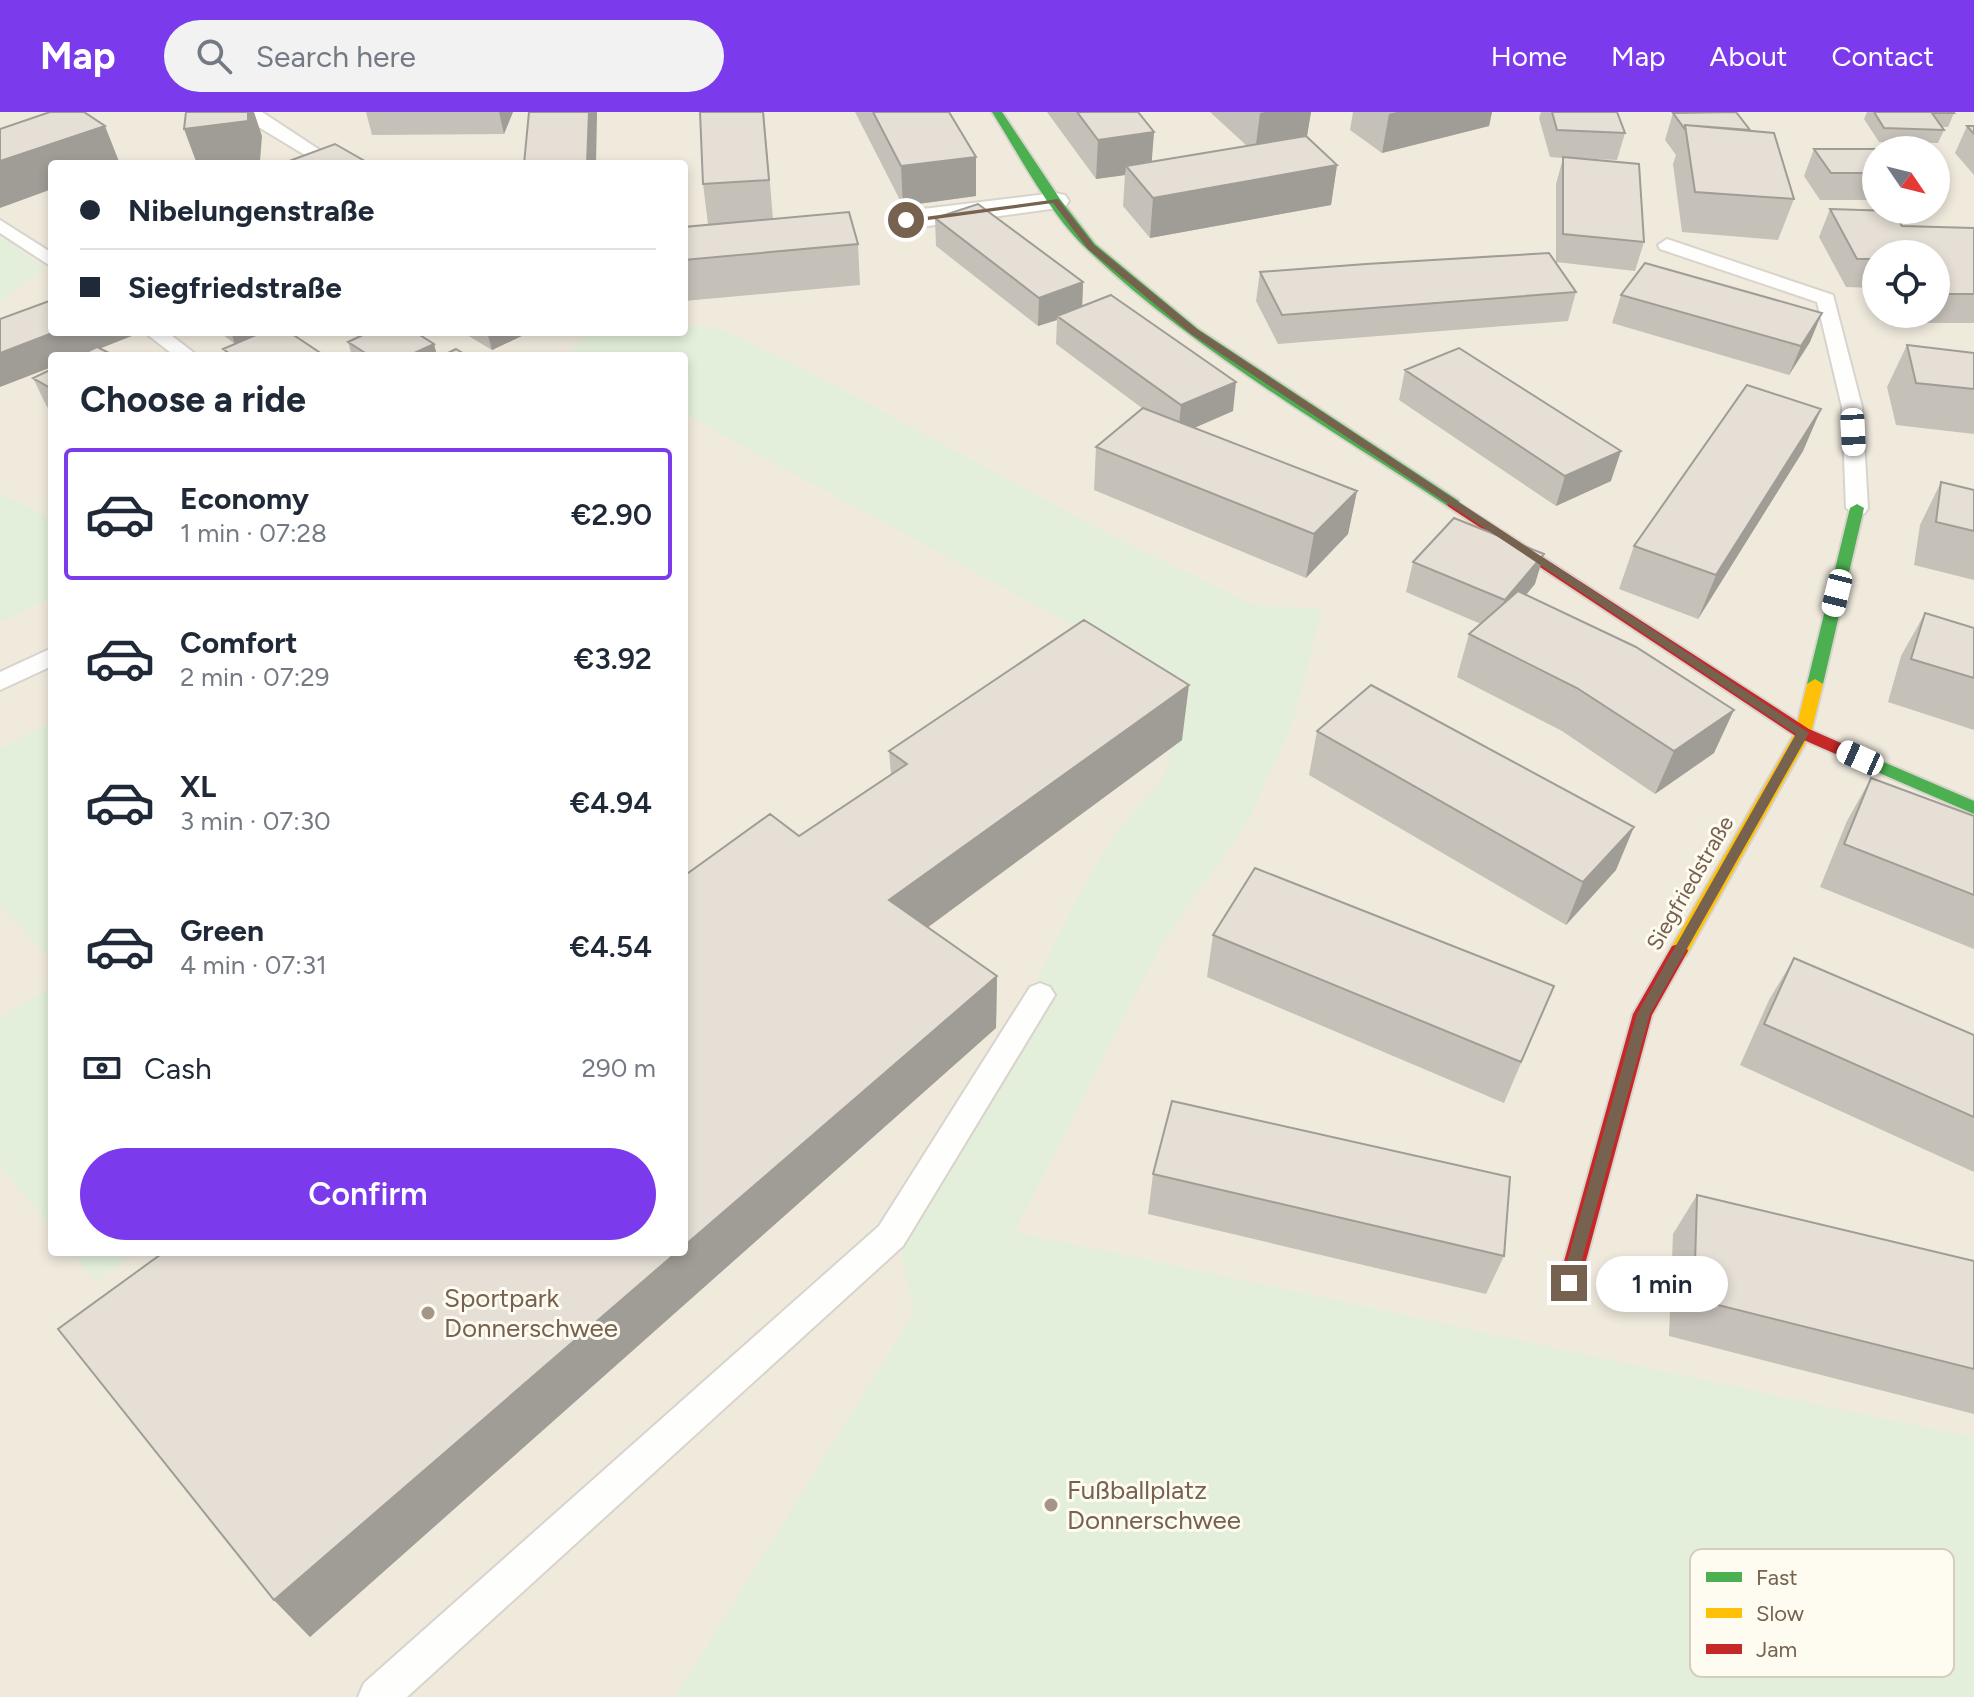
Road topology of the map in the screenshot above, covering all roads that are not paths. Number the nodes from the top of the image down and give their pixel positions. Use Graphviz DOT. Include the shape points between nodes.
graph roads {
  1 [pos="254,112"];
  2 [pos="997,112"];
  3 [pos="325,160"];
  4 [pos="1055,201"];
  5 [pos="906,220"];
  6 [pos="0,225"];
  7 [pos="1667,245"];
  8 [pos="48,258"];
  9 [pos="160,336"];
  10 [pos="182,352"];
  11 [pos="1857,508"];
  12 [pos="48,658"];
  13 [pos="0,682"];
  14 [pos="1803,733"];
  15 [pos="1974,808"];
  16 [pos="1040,995"];
  17 [pos="1569,1283"];
  18 [pos="378,1697"];
  1 -- 3 [label="lane"];
  2 -- 4 [label="street"];
  4 -- 5 [label="street"];
  4 -- 14 [label="street" via="1091,247 1194,332"];
  6 -- 8 [label="lane"];
  7 -- 11 [label="lane" via="1826,299 1852,407"];
  9 -- 10 [label="lane"];
  11 -- 14 [label="street, Siegfriedstraße"];
  12 -- 13 [label="lane"];
  14 -- 15 [label="street"];
  14 -- 17 [label="street, Siegfriedstraße" via="1643,1014"];
  16 -- 18 [label="lane" via="891,1236"];
}
